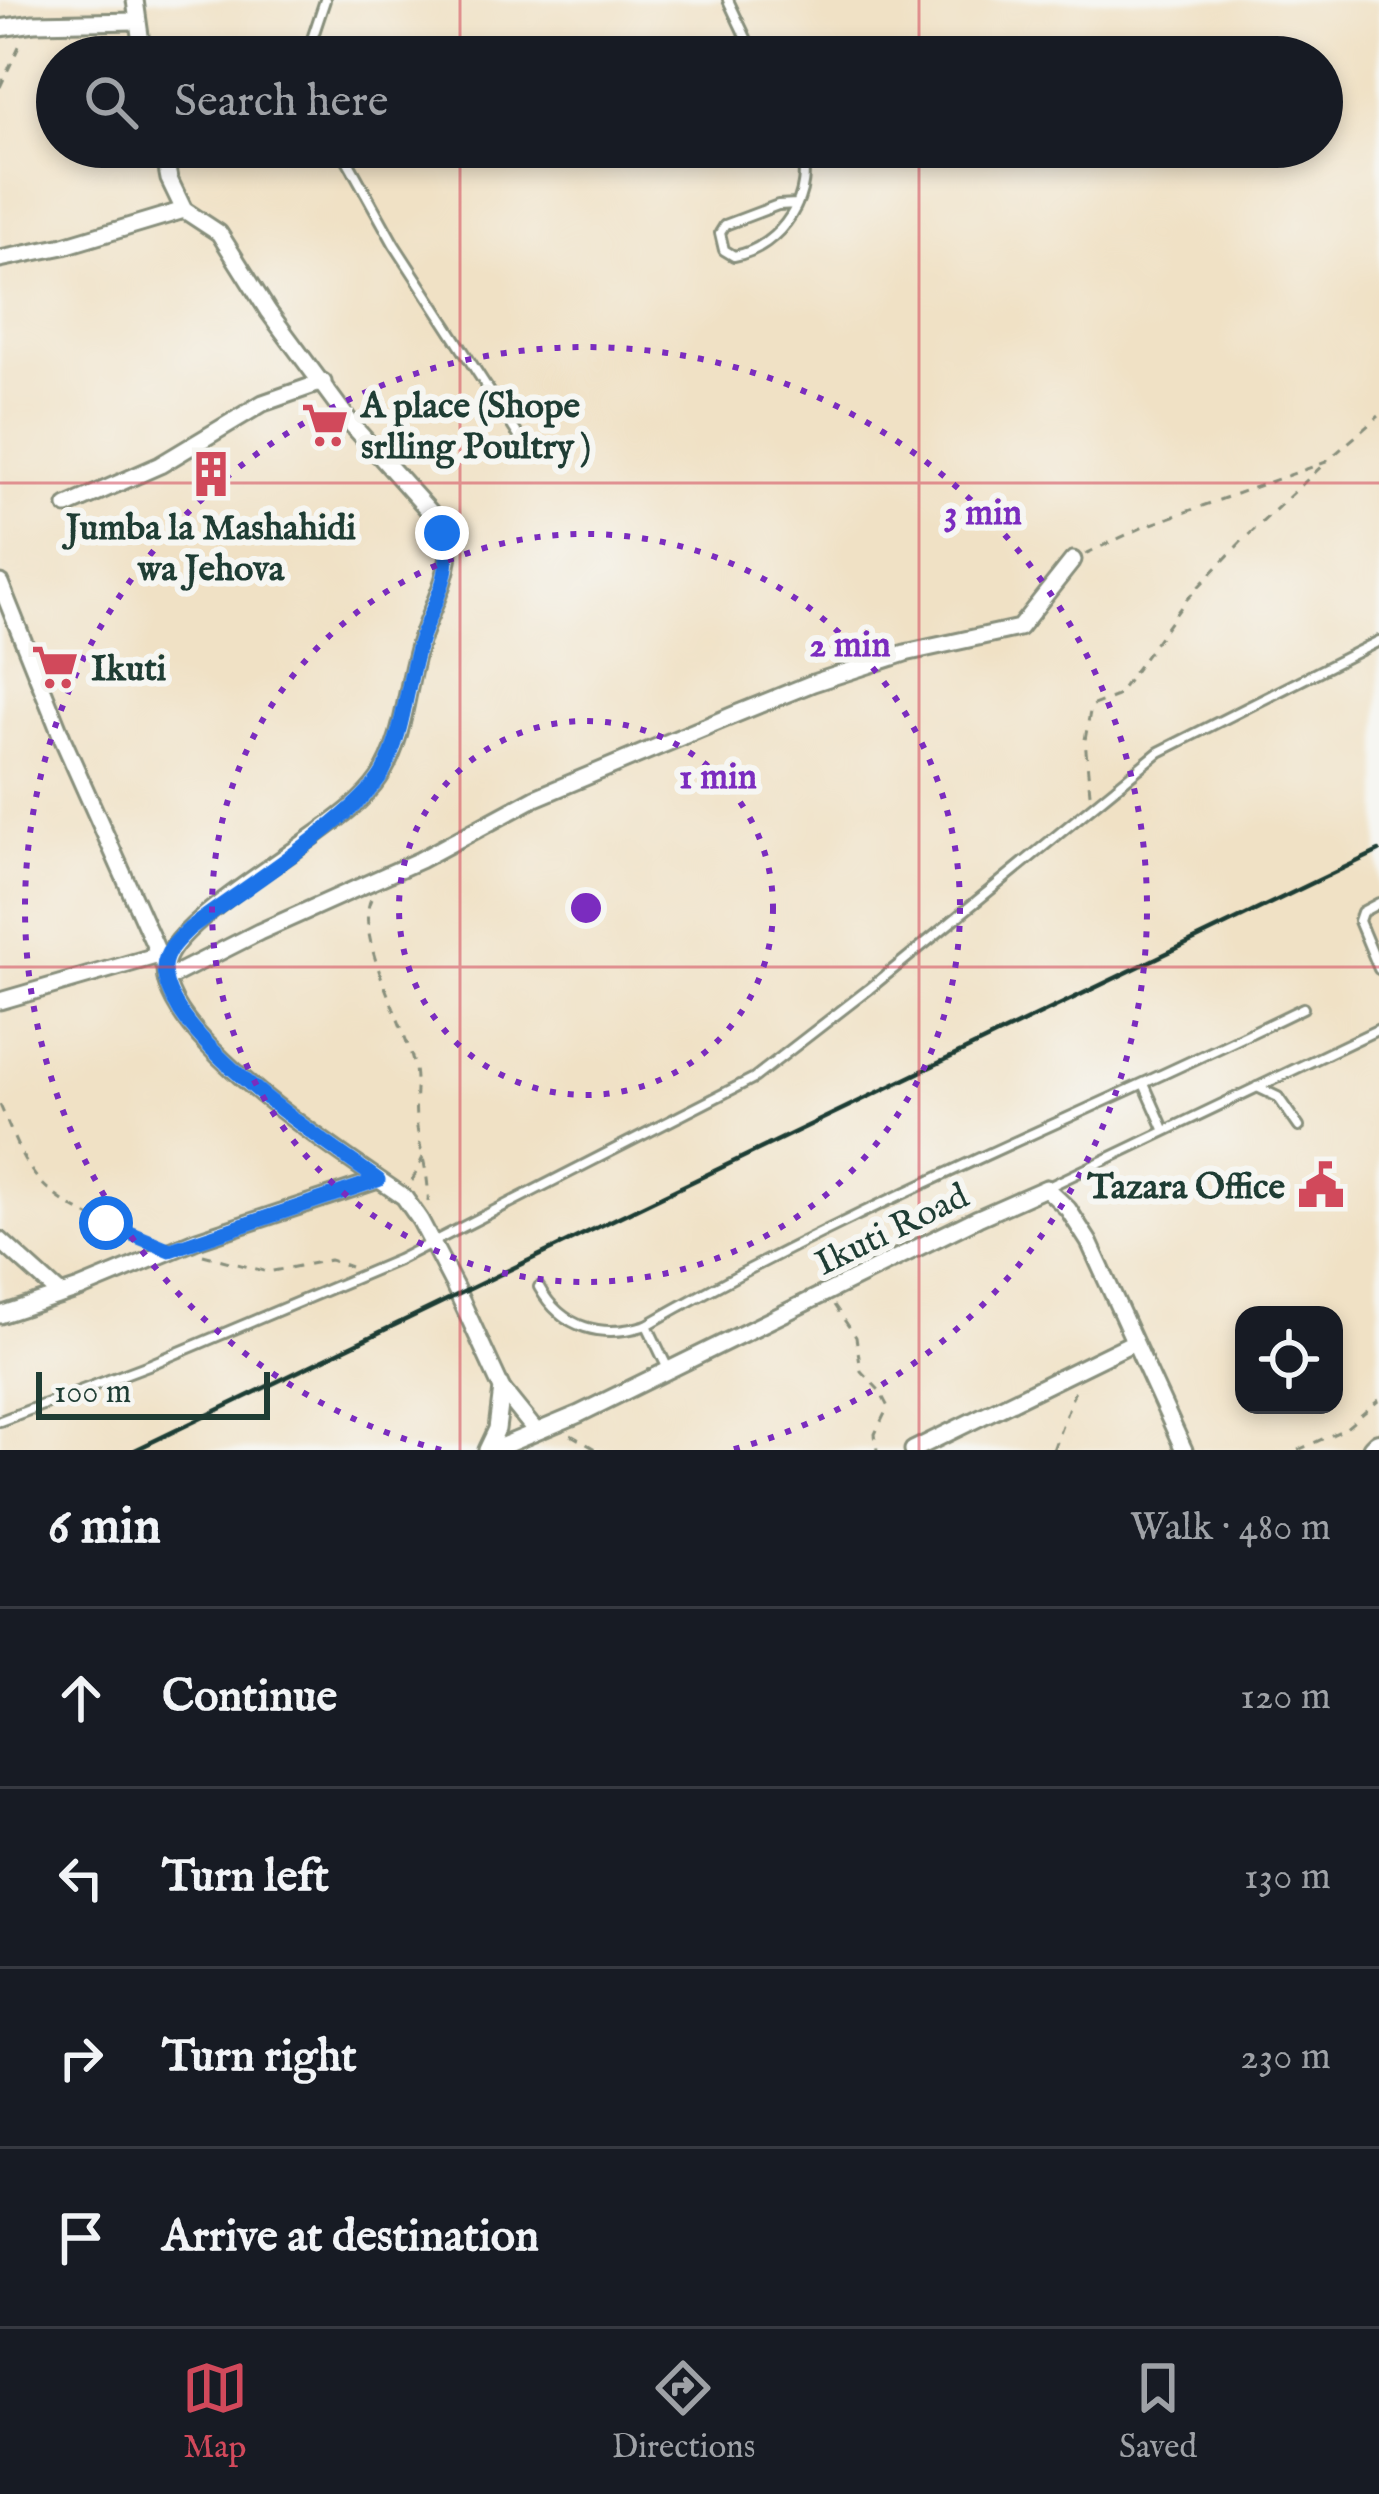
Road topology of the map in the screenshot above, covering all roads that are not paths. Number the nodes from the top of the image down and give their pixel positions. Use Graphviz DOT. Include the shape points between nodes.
graph roads {
  1 [pos="134,0"];
  2 [pos="325,0"];
  3 [pos="728,0"];
  4 [pos="137,21"];
  5 [pos="0,28"];
  6 [pos="140,36"];
  7 [pos="313,36"];
  8 [pos="745,36"];
  9 [pos="168,168"];
  10 [pos="352,168"];
  11 [pos="804,168"];
  12 [pos="797,204"];
  13 [pos="184,210"];
  14 [pos="0,260"];
  15 [pos="322,382"];
  16 [pos="529,452"];
  17 [pos="67,506"];
  18 [pos="1073,560"];
  19 [pos="0,583"];
  20 [pos="1379,641"];
  21 [pos="1379,904"];
  22 [pos="163,967"];
  23 [pos="1379,969"];
  24 [pos="0,1001"];
  25 [pos="1304,1007"];
  26 [pos="1379,1029"];
  27 [pos="1145,1086"];
  28 [pos="1256,1087"];
  29 [pos="1299,1127"];
  30 [pos="1164,1130"];
  31 [pos="378,1180"];
  32 [pos="1046,1188"];
  33 [pos="0,1240"];
  34 [pos="433,1243"];
  35 [pos="539,1287"];
  36 [pos="61,1295"];
  37 [pos="0,1315"];
  38 [pos="647,1325"];
  39 [pos="1134,1342"];
  40 [pos="669,1370"];
  41 [pos="502,1389"];
  42 [pos="0,1421"];
  43 [pos="535,1430"];
  44 [pos="490,1450"];
  45 [pos="914,1450"];
  46 [pos="1184,1450"];
  1 -- 4 [label="street"];
  2 -- 7 [label="lane"];
  3 -- 8 [label="lane"];
  4 -- 5 [label="street"];
  4 -- 6 [label="street"];
  9 -- 13 [label="street"];
  10 -- 16 [label="lane"];
  11 -- 12 [label="lane"];
  12 -- 12 [label="lane" via="760,244 742,255 724,250 725,225"];
  13 -- 14 [label="street"];
  13 -- 15 [label="street" via="219,233"];
  15 -- 17 [label="street" via="263,403 160,465"];
  15 -- 22 [label="street" via="432,514 448,564 382,774 189,929"];
  18 -- 22 [label="street" via="1019,628 905,652 813,683"];
  19 -- 22 [label="street"];
  20 -- 34 [label="lane" via="1159,752 754,1078"];
  21 -- 23 [label="lane" via="1359,921"];
  22 -- 24 [label="street"];
  22 -- 31 [label="street" via="212,1050"];
  25 -- 27 [label="lane"];
  26 -- 28 [label="lane"];
  27 -- 30 [label="lane"];
  27 -- 38 [label="lane" via="929,1180"];
  28 -- 29 [label="lane" via="1278,1096"];
  28 -- 30 [label="lane"];
  30 -- 32 [label="lane"];
  31 -- 34 [label="street" via="404,1197"];
  31 -- 36 [label="street"];
  32 -- 39 [label="street" via="1089,1242"];
  32 -- 40 [label="street, Ikuti Road"];
  33 -- 36 [label="street"];
  34 -- 41 [label="street"];
  34 -- 42 [label="lane"];
  35 -- 38 [label="lane" via="570,1321 610,1332"];
  36 -- 37 [label="street"];
  38 -- 40 [label="lane"];
  39 -- 45 [label="street"];
  39 -- 46 [label="street"];
  40 -- 43 [label="street, Ikuti Road"];
  41 -- 43 [label="street"];
  41 -- 44 [label="street"];
  43 -- 44 [label="street, Ikuti Road"];
}
